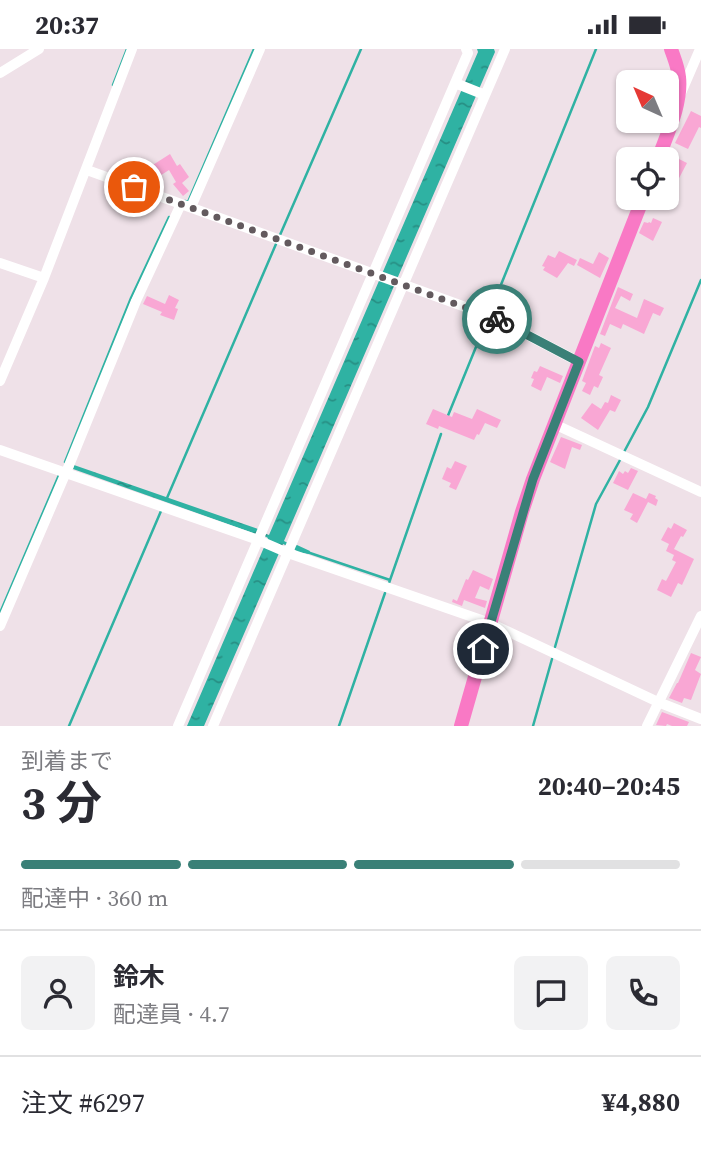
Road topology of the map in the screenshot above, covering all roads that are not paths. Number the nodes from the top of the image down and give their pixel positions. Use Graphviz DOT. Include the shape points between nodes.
graph roads {
  1 [pos="39,49"];
  2 [pos="132,49"];
  3 [pos="260,49"];
  4 [pos="466,49"];
  5 [pos="505,49"];
  6 [pos="671,49"];
  7 [pos="700,49"];
  8 [pos="677,70"];
  9 [pos="0,73"];
  10 [pos="455,83"];
  11 [pos="485,95"];
  12 [pos="679,98"];
  13 [pos="87,170"];
  14 [pos="186,205"];
  15 [pos="638,210"];
  16 [pos="0,263"];
  17 [pos="375,275"];
  18 [pos="44,278"];
  19 [pos="401,284"];
  20 [pos="579,362"];
  21 [pos="0,381"];
  22 [pos="554,424"];
  23 [pos="0,450"];
  24 [pos="68,468"];
  25 [pos="701,492"];
  26 [pos="261,537"];
  27 [pos="289,549"];
  28 [pos="701,616"];
  29 [pos="490,623"];
  30 [pos="0,626"];
  31 [pos="658,702"];
  32 [pos="701,719"];
  33 [pos="178,726"];
  34 [pos="213,726"];
  35 [pos="461,726"];
  36 [pos="647,726"];
  1 -- 9 [label="street"];
  2 -- 13 [label="street"];
  3 -- 14 [label="street"];
  4 -- 10 [label="street"];
  5 -- 11 [label="street"];
  6 -- 8 [label="highway"];
  7 -- 12 [label="street"];
  10 -- 11 [label="street"];
  10 -- 17 [label="street"];
  11 -- 19 [label="street"];
  13 -- 14 [label="street"];
  13 -- 18 [label="street"];
  14 -- 17 [label="street"];
  14 -- 24 [label="street" via="136,301"];
  15 -- 20 [label="highway"];
  16 -- 18 [label="street"];
  17 -- 19 [label="street"];
  17 -- 26 [label="street"];
  18 -- 21 [label="street"];
  19 -- 20 [label="street" via="493,317"];
  19 -- 27 [label="street"];
  20 -- 22 [label="highway"];
  22 -- 25 [label="street"];
  22 -- 29 [label="highway" via="522,512"];
  23 -- 24 [label="street"];
  24 -- 26 [label="street"];
  24 -- 30 [label="street"];
  26 -- 27 [label="street"];
  26 -- 33 [label="street"];
  27 -- 29 [label="street"];
  27 -- 34 [label="street"];
  28 -- 31 [label="street"];
  29 -- 31 [label="street"];
  29 -- 35 [label="highway"];
  31 -- 32 [label="street"];
  31 -- 36 [label="street"];
}
